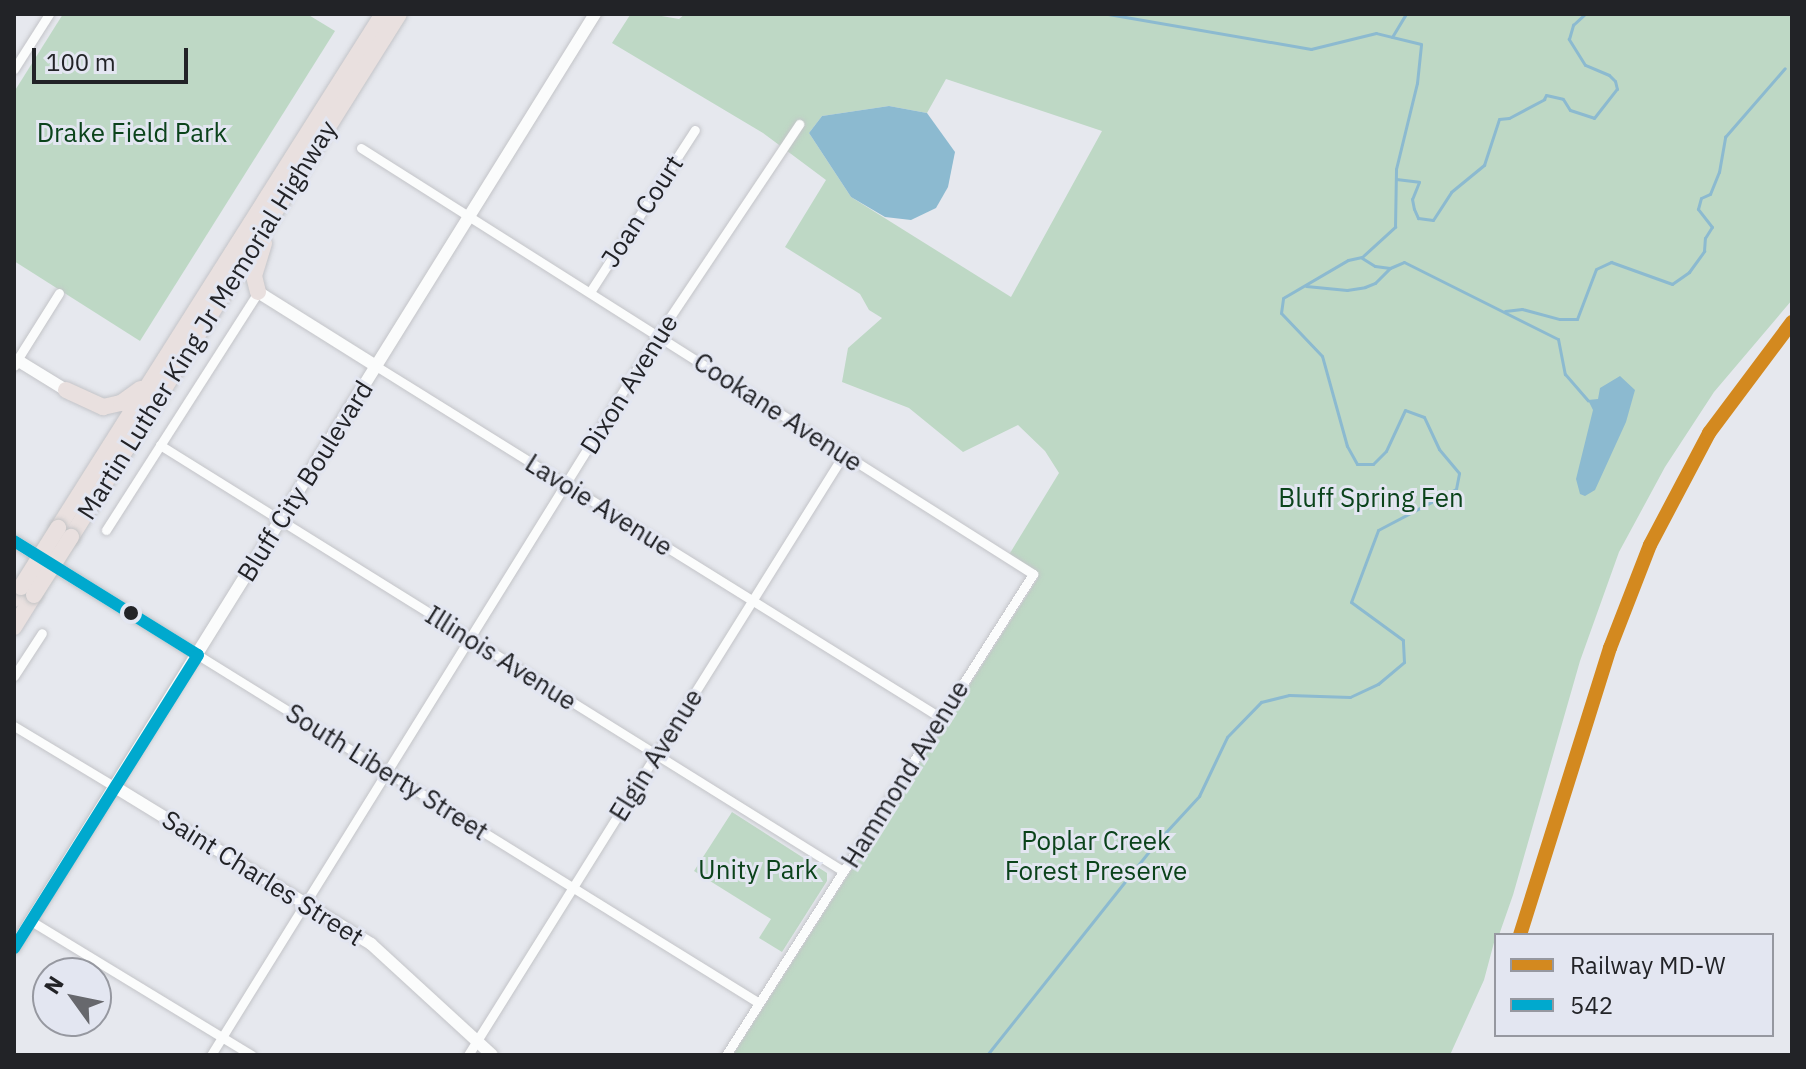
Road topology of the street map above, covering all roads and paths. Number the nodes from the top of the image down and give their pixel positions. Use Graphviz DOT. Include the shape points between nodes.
graph roads {
  1 [pos="49,14"];
  2 [pos="383,14"];
  3 [pos="399,14"];
  4 [pos="595,14"];
  5 [pos="14,69"];
  6 [pos="799,124"];
  7 [pos="695,130"];
  8 [pos="361,148"];
  9 [pos="312,151"];
  10 [pos="469,215"];
  11 [pos="258,292"];
  12 [pos="590,292"];
  13 [pos="59,293"];
  14 [pos="658,335"];
  15 [pos="15,361"];
  16 [pos="376,366"];
  17 [pos="153,377"];
  18 [pos="66,390"];
  19 [pos="160,445"];
  20 [pos="844,454"];
  21 [pos="566,485"];
  22 [pos="280,522"];
  23 [pos="106,530"];
  24 [pos="64,533"];
  25 [pos="14,541"];
  26 [pos="1033,574"];
  27 [pos="23,594"];
  28 [pos="753,600"];
  29 [pos="14,627"];
  30 [pos="42,633"];
  31 [pos="470,638"];
  32 [pos="198,655"];
  33 [pos="14,676"];
  34 [pos="941,718"];
  35 [pos="14,726"];
  36 [pos="656,755"];
  37 [pos="388,772"];
  38 [pos="115,787"];
  39 [pos="843,871"];
  40 [pos="573,888"];
  41 [pos="306,905"];
  42 [pos="31,921"];
  43 [pos="14,948"];
  44 [pos="759,1003"];
  45 [pos="223,1037"];
  46 [pos="477,1041"];
  47 [pos="211,1055"];
  48 [pos="251,1055"];
  49 [pos="468,1055"];
  50 [pos="492,1055"];
  51 [pos="726,1055"];
  1 -- 5 [label="street"];
  2 -- 17 [label="highway, Martin Luther King Jr Memorial Highway"];
  3 -- 9 [label="highway, Martin Luther King Jr Memorial Highway"];
  4 -- 10 [label="main road, Bluff City Boulevard"];
  6 -- 14 [label="street, Dixon Avenue"];
  7 -- 12 [label="street, Joan Court"];
  8 -- 10 [label="street, Cookane Avenue"];
  9 -- 11 [label="highway" via="300,186 258,256"];
  9 -- 24 [label="highway, Martin Luther King Jr Memorial Highway"];
  10 -- 12 [label="street, Cookane Avenue"];
  10 -- 16 [label="main road, Bluff City Boulevard"];
  11 -- 16 [label="main road, Lavoie Avenue"];
  11 -- 19 [label="street"];
  12 -- 14 [label="street, Cookane Avenue"];
  13 -- 15 [label="street"];
  14 -- 20 [label="street, Cookane Avenue"];
  14 -- 21 [label="street, Dixon Avenue"];
  15 -- 18 [label="main road"];
  16 -- 21 [label="street, Lavoie Avenue"];
  16 -- 22 [label="main road, Bluff City Boulevard"];
  17 -- 18 [label="highway" via="127,400 110,406"];
  17 -- 24 [label="highway, Martin Luther King Jr Memorial Highway"];
  19 -- 22 [label="street, Illinois Avenue"];
  19 -- 23 [label="street"];
  20 -- 26 [label="street, Cookane Avenue"];
  20 -- 28 [label="street, Elgin Avenue"];
  21 -- 28 [label="street, Lavoie Avenue"];
  21 -- 31 [label="street, Dixon Avenue"];
  22 -- 31 [label="street, Illinois Avenue"];
  22 -- 32 [label="main road, Bluff City Boulevard"];
  24 -- 27 [label="highway, Martin Luther King Jr Memorial Highway, bridge"];
  25 -- 32 [label="main road, South Liberty Street"];
  26 -- 34 [label="street, Hammond Avenue"];
  27 -- 29 [label="highway, Martin Luther King Jr Memorial Highway"];
  28 -- 34 [label="street, Lavoie Avenue"];
  28 -- 36 [label="street, Elgin Avenue"];
  30 -- 33 [label="street"];
  31 -- 36 [label="street, Illinois Avenue"];
  31 -- 37 [label="street, Dixon Avenue"];
  32 -- 37 [label="street, South Liberty Street"];
  32 -- 38 [label="main road, Bluff City Boulevard"];
  34 -- 39 [label="street, Hammond Avenue"];
  35 -- 38 [label="street, Saint Charles Street"];
  36 -- 39 [label="street, Illinois Avenue"];
  36 -- 40 [label="street, Elgin Avenue"];
  37 -- 40 [label="street, South Liberty Street"];
  37 -- 41 [label="street, Dixon Avenue"];
  38 -- 41 [label="main road, Saint Charles Street"];
  38 -- 42 [label="main road, Bluff City Boulevard"];
  39 -- 44 [label="street, Hammond Avenue"];
  40 -- 44 [label="street, South Liberty Street"];
  40 -- 46 [label="street, Elgin Avenue"];
  41 -- 45 [label="street, Dixon Avenue"];
  41 -- 46 [label="main road, Saint Charles Street" via="371,944"];
  42 -- 43 [label="main road, Bluff City Boulevard"];
  42 -- 45 [label="street"];
  44 -- 51 [label="street, Hammond Avenue"];
  45 -- 47 [label="street, Dixon Avenue"];
  45 -- 48 [label="street"];
  46 -- 49 [label="street, Elgin Avenue"];
  46 -- 50 [label="main road, Saint Charles Street"];
}
